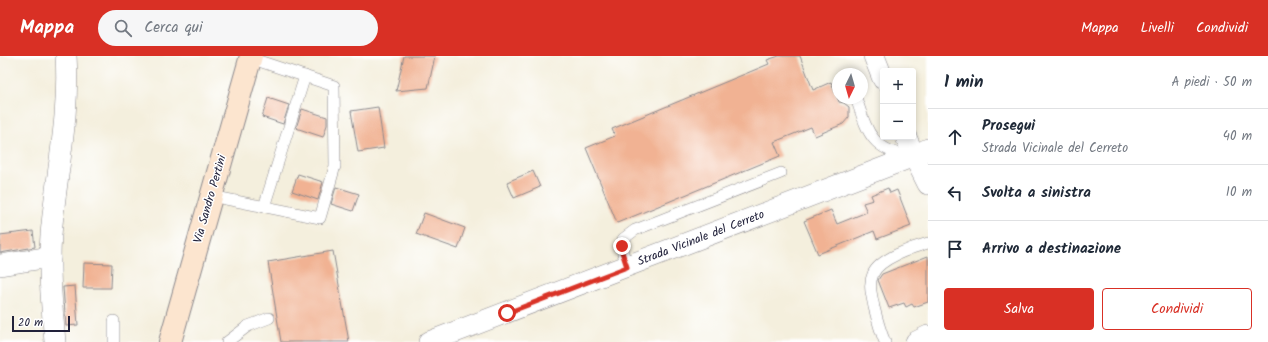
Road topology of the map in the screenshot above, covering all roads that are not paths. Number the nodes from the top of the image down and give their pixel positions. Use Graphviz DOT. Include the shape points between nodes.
graph roads {
  1 [pos="66,56"];
  2 [pos="874,56"];
  3 [pos="251,57"];
  4 [pos="880,71"];
  5 [pos="305,76"];
  6 [pos="858,104"];
  7 [pos="909,140"];
  8 [pos="921,153"];
  9 [pos="781,173"];
  10 [pos="928,184"];
  11 [pos="211,196"];
  12 [pos="264,206"];
  13 [pos="928,244"];
  14 [pos="50,257"];
  15 [pos="0,265"];
  16 [pos="627,267"];
  17 [pos="269,318"];
  18 [pos="114,321"];
  19 [pos="928,336"];
  20 [pos="55,342"];
  21 [pos="114,342"];
  22 [pos="170,342"];
  23 [pos="227,342"];
  24 [pos="429,342"];
  25 [pos="885,342"];
  26 [pos="916,342"];
  1 -- 14 [label="street" via="67,95"];
  2 -- 4 [label="street"];
  3 -- 5 [label="lane"];
  3 -- 11 [label="main road, Via Sandro Pertini"];
  5 -- 12 [label="lane"];
  5 -- 12 [label="lane" via="334,86 335,166 320,218"];
  6 -- 8 [label="lane" via="865,126 873,139 882,146 894,153"];
  7 -- 8 [label="street"];
  8 -- 10 [label="street"];
  8 -- 16 [label="street, Strada Vicinale del Cerreto"];
  9 -- 16 [label="lane" via="635,230 623,239 622,252"];
  11 -- 12 [label="lane"];
  11 -- 22 [label="main road, Via Sandro Pertini"];
  13 -- 25 [label="lane" via="899,254 877,267 872,274 870,290 880,332"];
  14 -- 15 [label="street"];
  14 -- 20 [label="street"];
  16 -- 24 [label="street, Strada Vicinale del Cerreto"];
  17 -- 23 [label="lane" via="248,326"];
  18 -- 21 [label="lane"];
  19 -- 26 [label="street"];
}
